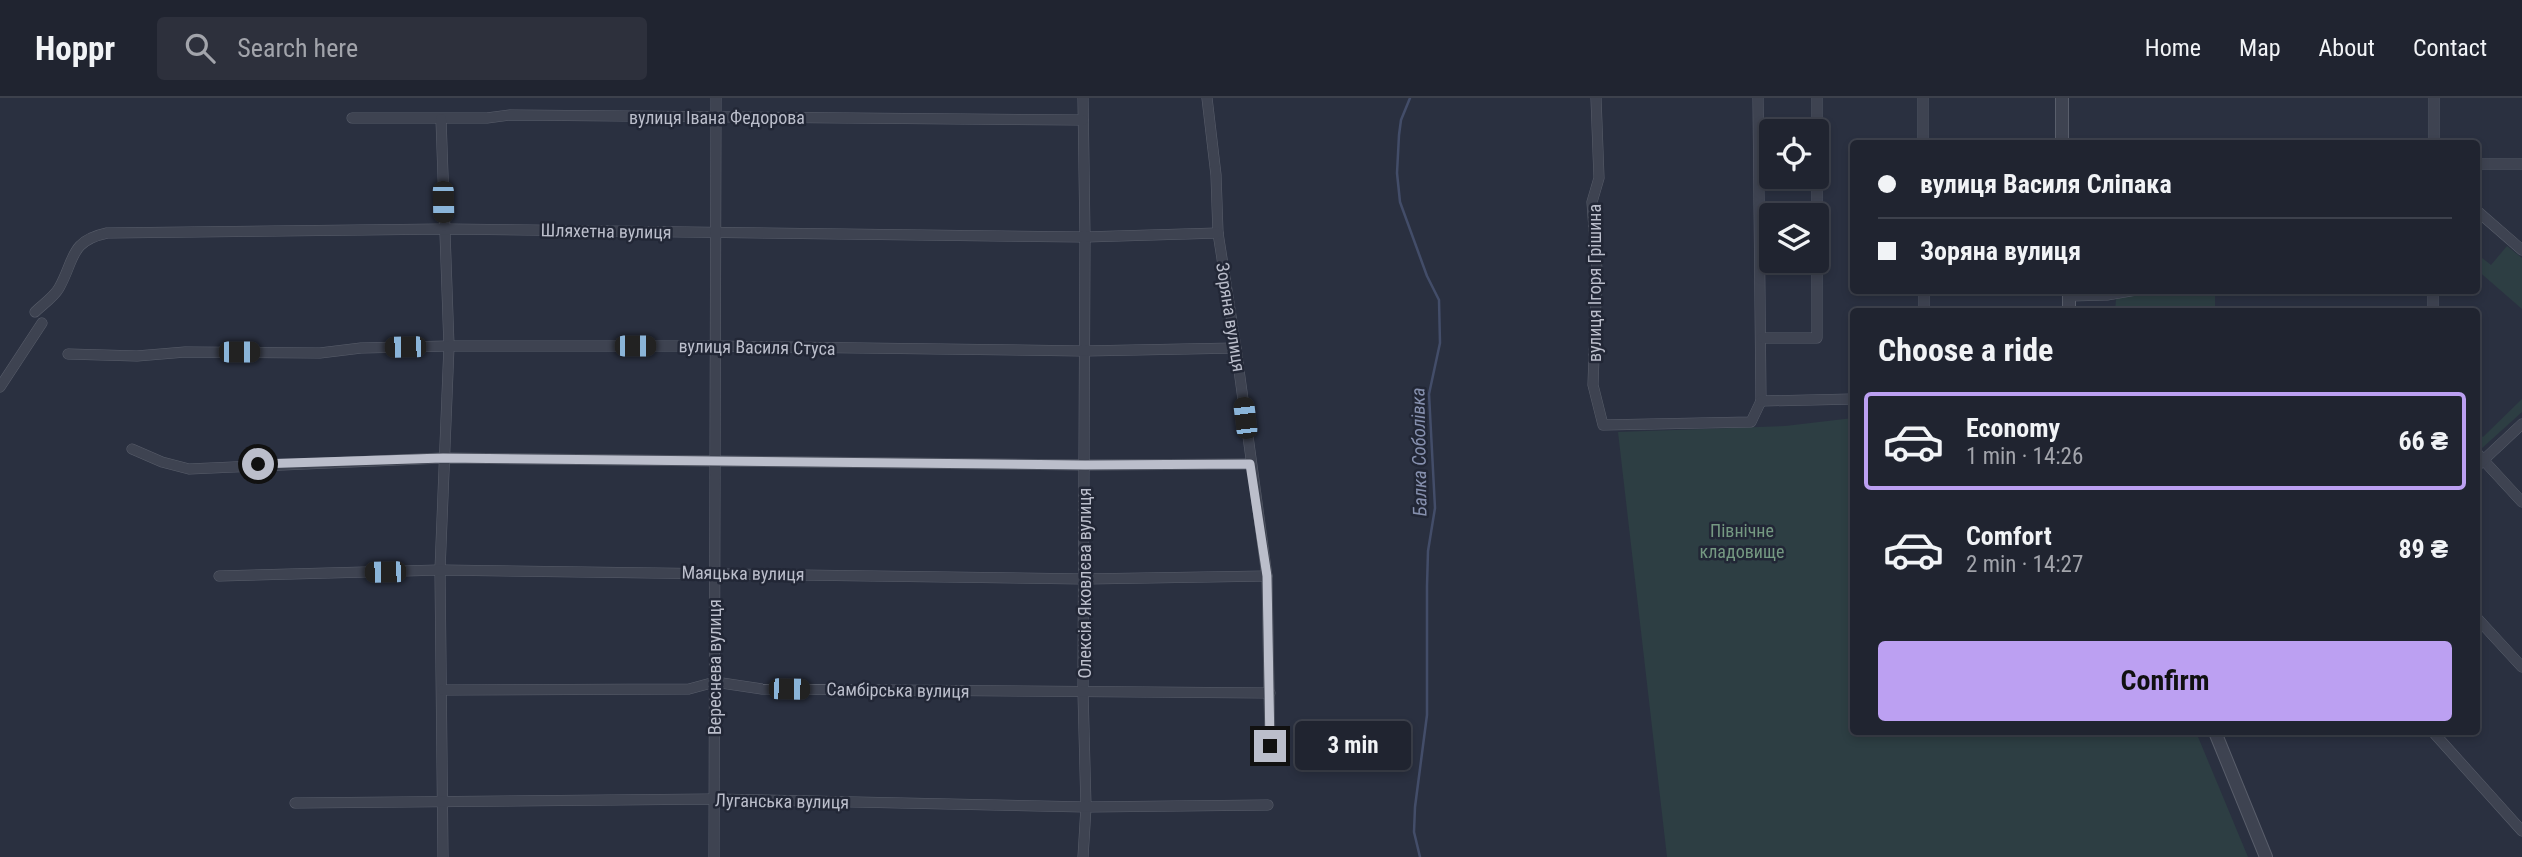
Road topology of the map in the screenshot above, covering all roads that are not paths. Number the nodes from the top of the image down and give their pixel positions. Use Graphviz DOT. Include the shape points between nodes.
graph roads {
  1 [pos="716,98"];
  2 [pos="1083,98"];
  3 [pos="1207,98"];
  4 [pos="1596,98"];
  5 [pos="1758,98"];
  6 [pos="1817,98"];
  7 [pos="1923,98"];
  8 [pos="2062,98"];
  9 [pos="2434,98"];
  10 [pos="716,116"];
  11 [pos="352,118"];
  12 [pos="442,119"];
  13 [pos="1083,120"];
  14 [pos="1923,140"];
  15 [pos="2062,140"];
  16 [pos="2434,140"];
  17 [pos="2480,164"];
  18 [pos="2522,164"];
  19 [pos="2480,213"];
  20 [pos="444,229"];
  21 [pos="716,233"];
  22 [pos="1217,233"];
  23 [pos="1085,237"];
  24 [pos="2522,250"];
  25 [pos="34,312"];
  26 [pos="42,323"];
  27 [pos="1762,338"];
  28 [pos="449,346"];
  29 [pos="715,346"];
  30 [pos="1236,348"];
  31 [pos="1084,351"];
  32 [pos="68,354"];
  33 [pos="0,387"];
  34 [pos="1850,400"];
  35 [pos="1762,401"];
  36 [pos="2522,424"];
  37 [pos="132,449"];
  38 [pos="443,458"];
  39 [pos="2480,459"];
  40 [pos="715,460"];
  41 [pos="2480,461"];
  42 [pos="1250,464"];
  43 [pos="1085,465"];
  44 [pos="2522,502"];
  45 [pos="440,570"];
  46 [pos="714,572"];
  47 [pos="219,576"];
  48 [pos="1267,576"];
  49 [pos="1085,579"];
  50 [pos="2480,621"];
  51 [pos="2522,667"];
  52 [pos="715,682"];
  53 [pos="443,690"];
  54 [pos="1083,692"];
  55 [pos="1270,693"];
  56 [pos="2216,735"];
  57 [pos="2436,735"];
  58 [pos="1270,746"];
  59 [pos="713,799"];
  60 [pos="295,803"];
  61 [pos="442,803"];
  62 [pos="1268,805"];
  63 [pos="1086,807"];
  64 [pos="2522,831"];
  65 [pos="443,857"];
  66 [pos="714,857"];
  67 [pos="1083,857"];
  68 [pos="2266,857"];
  1 -- 10 [label="street, Вереснева вулиця"];
  2 -- 13 [label="street, Олексія Яковлєва вулиця"];
  3 -- 22 [label="street, Зоряна вулиця"];
  4 -- 35 [label="street, вулиця Ігоря Грішина" via="1599,178 1592,202 1597,270 1593,385 1603,425 1751,422"];
  5 -- 27 [label="street"];
  6 -- 27 [label="street" via="1817,338"];
  7 -- 14 [label="street"];
  8 -- 15 [label="street"];
  9 -- 16 [label="street"];
  10 -- 12 [label="street, вулиця Івана Федорова"];
  10 -- 13 [label="street, вулиця Івана Федорова"];
  10 -- 21 [label="street, Вереснева вулиця"];
  11 -- 12 [label="street, вулиця Івана Федорова"];
  12 -- 20 [label="street"];
  13 -- 23 [label="street, Олексія Яковлєва вулиця"];
  17 -- 18 [label="street"];
  19 -- 24 [label="street"];
  20 -- 21 [label="street, Шляхетна вулиця"];
  20 -- 25 [label="street, Шляхетна вулиця" via="89,236 75,250 58,291"];
  20 -- 28 [label="street"];
  21 -- 23 [label="street, Шляхетна вулиця"];
  21 -- 29 [label="street, Вереснева вулиця"];
  22 -- 23 [label="street, Шляхетна вулиця"];
  22 -- 30 [label="street, Зоряна вулиця"];
  23 -- 31 [label="street, Олексія Яковлєва вулиця"];
  26 -- 33 [label="street"];
  27 -- 35 [label="street"];
  28 -- 29 [label="street, вулиця Василя Стуса"];
  28 -- 32 [label="street, вулиця Василя Стуса" via="320,353"];
  28 -- 38 [label="street"];
  29 -- 31 [label="street, вулиця Василя Стуса"];
  29 -- 40 [label="street, Вереснева вулиця"];
  30 -- 31 [label="street, вулиця Василя Стуса"];
  30 -- 42 [label="street, Зоряна вулиця"];
  31 -- 43 [label="street, Олексія Яковлєва вулиця"];
  34 -- 35 [label="street"];
  36 -- 39 [label="street"];
  37 -- 38 [label="street" via="189,469"];
  38 -- 40 [label="street"];
  38 -- 45 [label="street"];
  40 -- 43 [label="street"];
  40 -- 46 [label="street, Вереснева вулиця"];
  41 -- 44 [label="street"];
  42 -- 43 [label="street"];
  42 -- 48 [label="street, Зоряна вулиця"];
  43 -- 49 [label="street, Олексія Яковлєва вулиця"];
  45 -- 46 [label="street, Маяцька вулиця"];
  45 -- 47 [label="street, Маяцька вулиця"];
  45 -- 53 [label="street"];
  46 -- 49 [label="street, Маяцька вулиця"];
  46 -- 52 [label="street, Вереснева вулиця"];
  48 -- 49 [label="street, Маяцька вулиця"];
  48 -- 55 [label="street, Зоряна вулиця"];
  49 -- 54 [label="street, Олексія Яковлєва вулиця"];
  50 -- 51 [label="street"];
  52 -- 53 [label="street, Самбірська вулиця" via="689,689"];
  52 -- 54 [label="street, Самбірська вулиця" via="762,688"];
  52 -- 59 [label="street, Вереснева вулиця"];
  53 -- 61 [label="street"];
  54 -- 55 [label="street, Самбірська вулиця"];
  54 -- 63 [label="street, Олексія Яковлєва вулиця"];
  55 -- 58 [label="street, Зоряна вулиця"];
  56 -- 68 [label="street"];
  57 -- 64 [label="street"];
  59 -- 61 [label="street, Луганська вулиця"];
  59 -- 63 [label="street, Луганська вулиця"];
  59 -- 66 [label="street, Вереснева вулиця"];
  60 -- 61 [label="street, Луганська вулиця"];
  61 -- 65 [label="street"];
  62 -- 63 [label="street, Луганська вулиця"];
  63 -- 67 [label="street, Олексія Яковлєва вулиця"];
}
